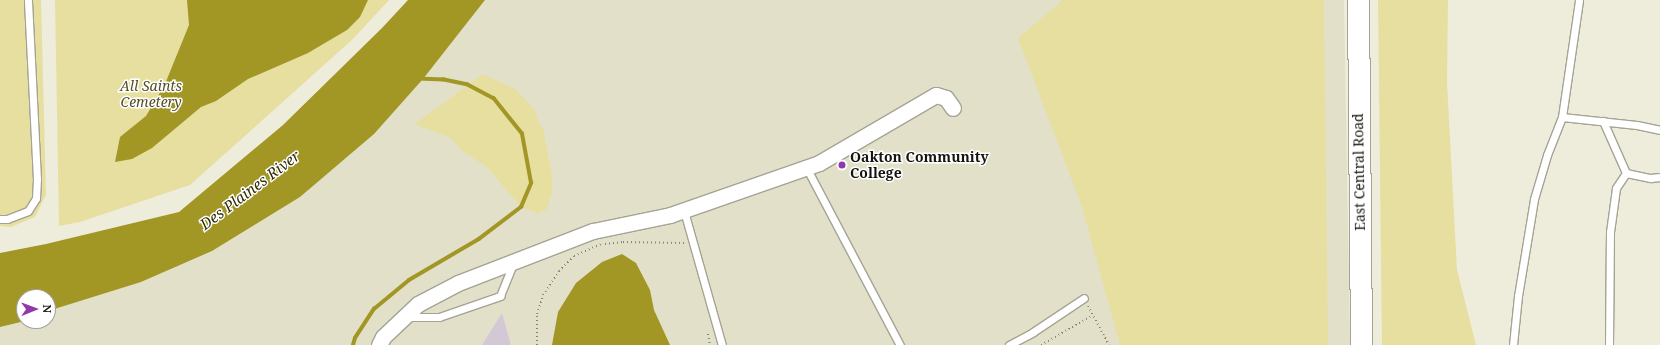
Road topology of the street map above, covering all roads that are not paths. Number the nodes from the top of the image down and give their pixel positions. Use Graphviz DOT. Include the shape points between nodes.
graph roads {
  1 [pos="28,0"];
  2 [pos="1358,0"];
  3 [pos="1579,0"];
  4 [pos="953,108"];
  5 [pos="1562,117"];
  6 [pos="1603,121"];
  7 [pos="1660,130"];
  8 [pos="806,167"];
  9 [pos="1626,173"];
  10 [pos="1660,176"];
  11 [pos="684,211"];
  12 [pos="0,219"];
  13 [pos="514,262"];
  14 [pos="1084,298"];
  15 [pos="402,317"];
  16 [pos="379,345"];
  17 [pos="722,345"];
  18 [pos="900,345"];
  19 [pos="1009,345"];
  20 [pos="1361,345"];
  21 [pos="1513,345"];
  22 [pos="1609,345"];
  1 -- 12 [label="lane" via="36,198 28,211"];
  2 -- 20 [label="main road, East Central Road"];
  3 -- 5 [label="lane"];
  4 -- 8 [label="street" via="946,98 936,95 819,163"];
  5 -- 6 [label="lane"];
  5 -- 21 [label="lane" via="1534,199 1518,296"];
  6 -- 7 [label="lane"];
  6 -- 9 [label="lane"];
  8 -- 11 [label="street"];
  8 -- 18 [label="lane"];
  9 -- 10 [label="lane" via="1650,178"];
  9 -- 22 [label="lane" via="1616,188 1610,232"];
  11 -- 13 [label="street" via="593,231"];
  11 -- 17 [label="lane"];
  13 -- 15 [label="street" via="458,282 418,304"];
  13 -- 15 [label="lane" via="500,296 439,317"];
  14 -- 19 [label="lane"];
  15 -- 16 [label="street"];
}
